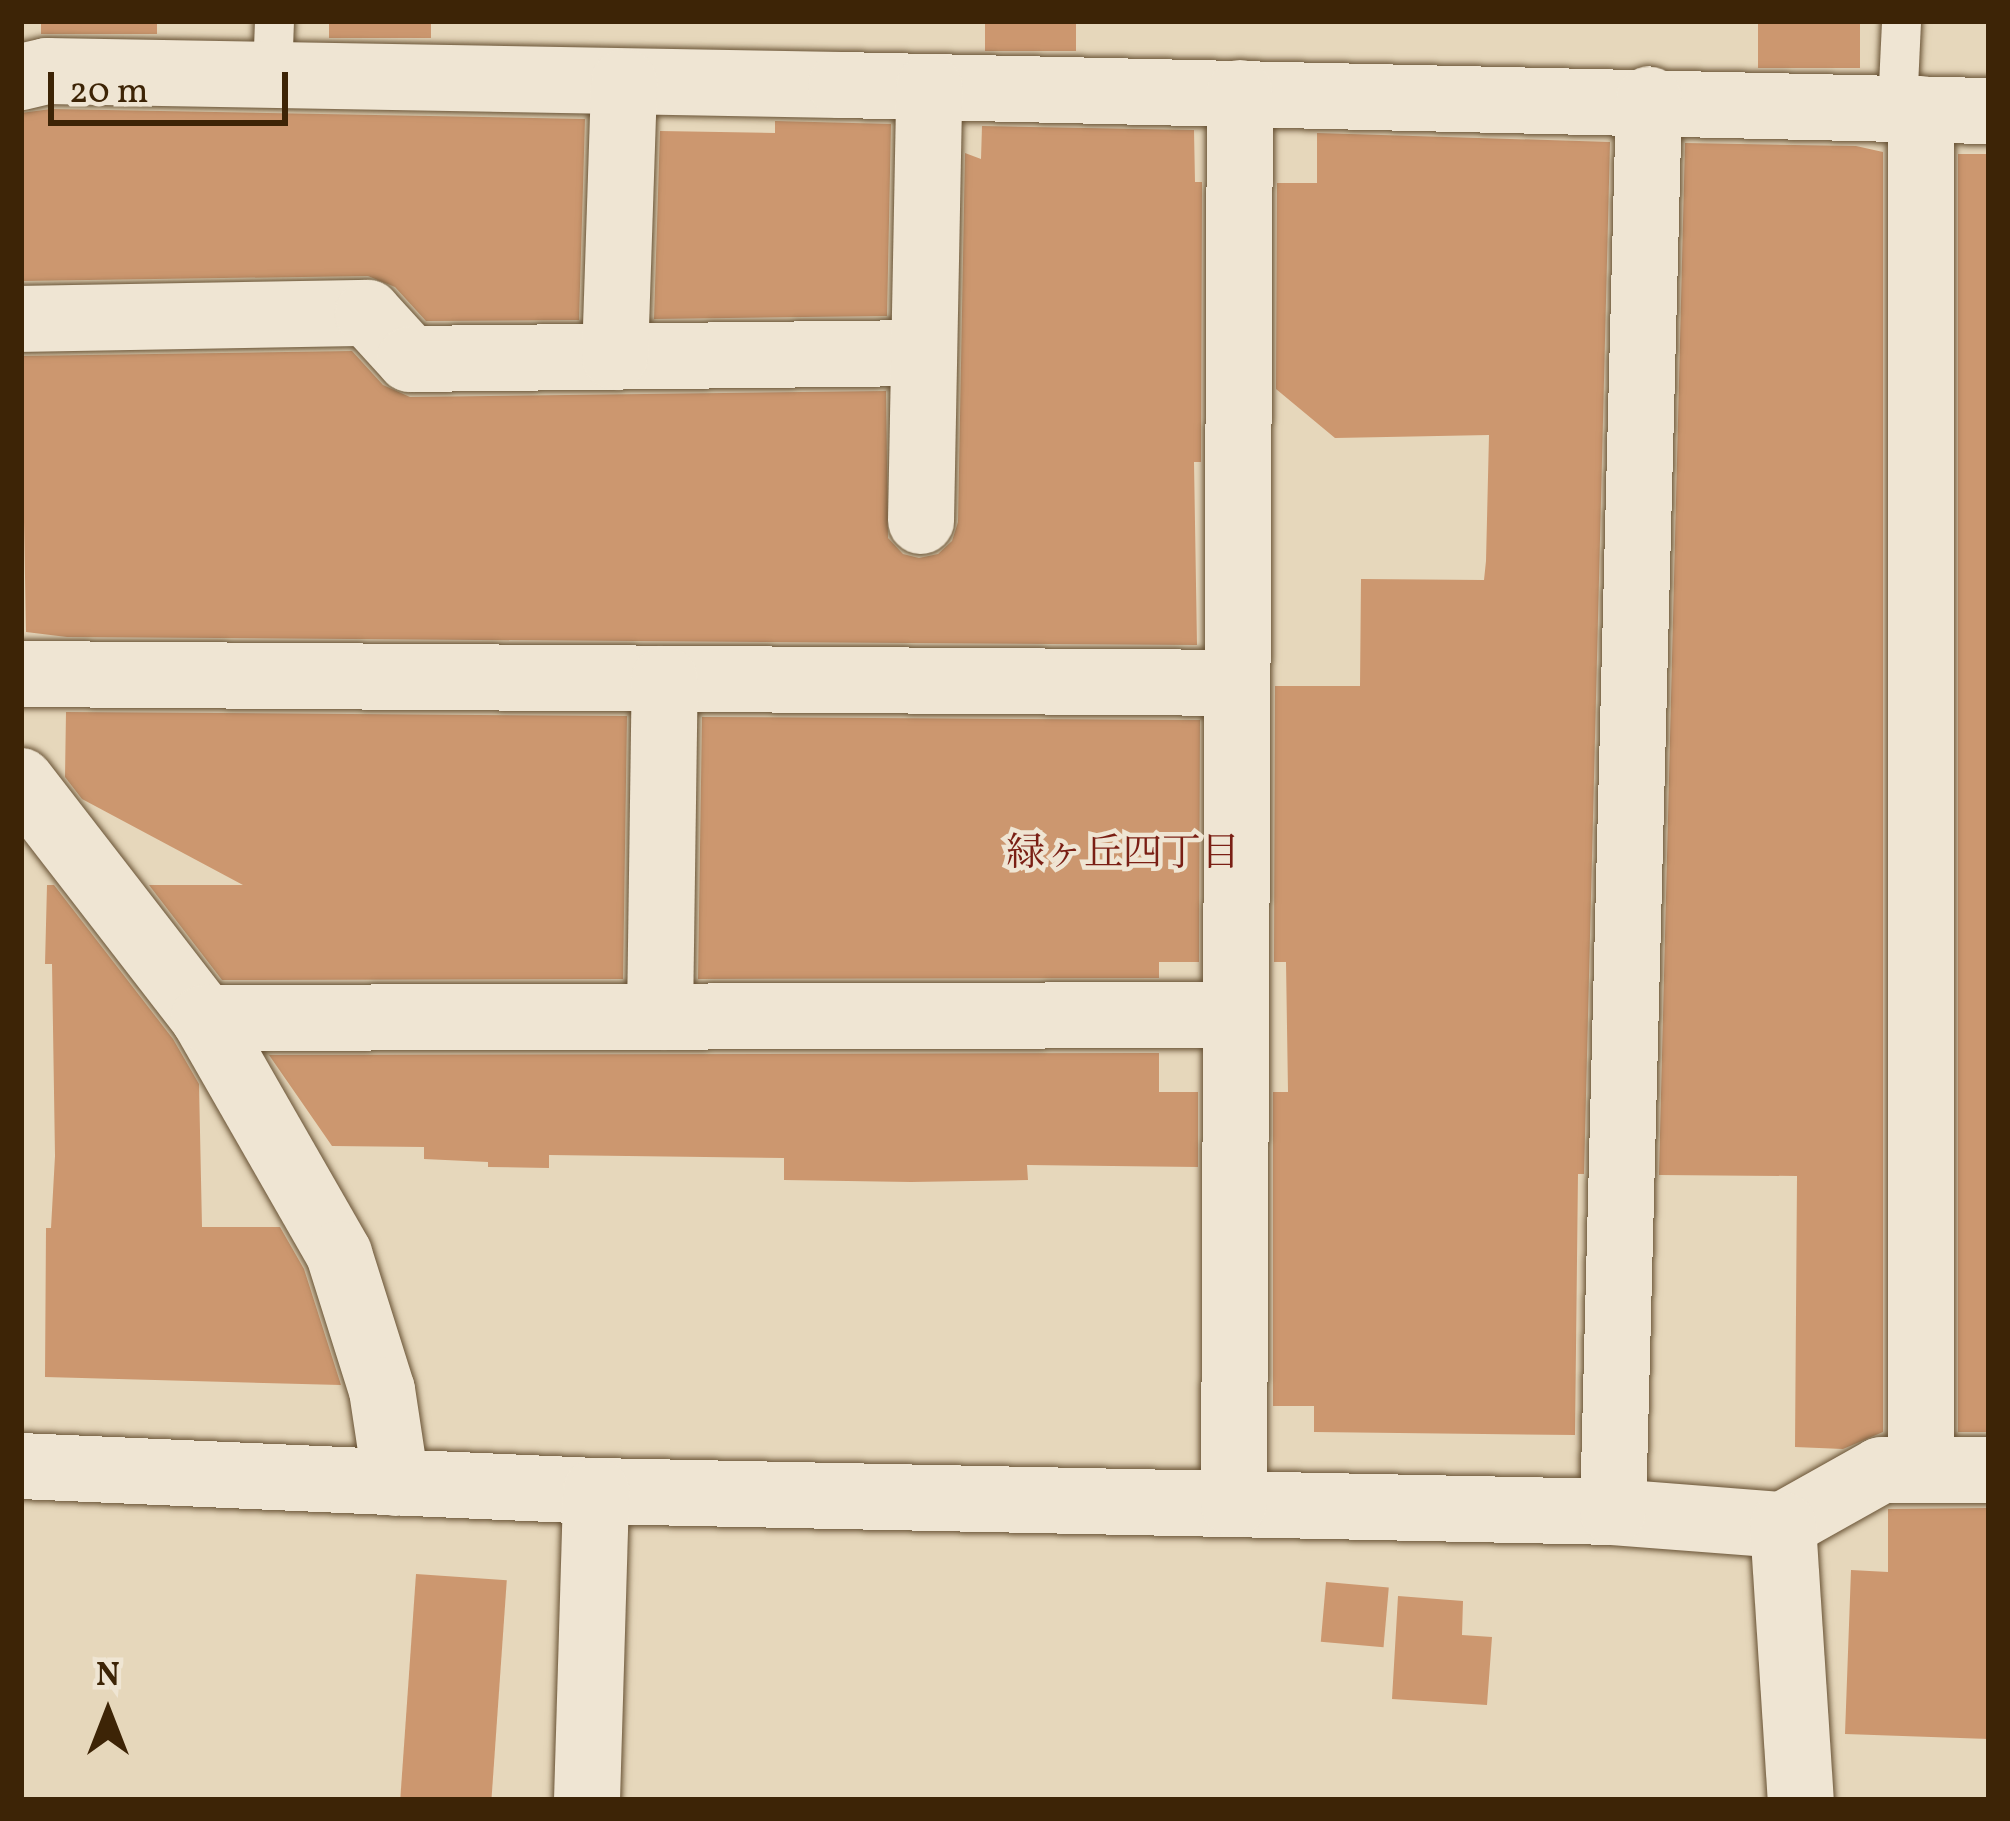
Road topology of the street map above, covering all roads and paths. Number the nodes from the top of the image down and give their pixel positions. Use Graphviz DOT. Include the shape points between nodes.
graph roads {
  1 [pos="1901,21"];
  2 [pos="273,48"];
  3 [pos="21,77"];
  4 [pos="624,82"];
  5 [pos="929,87"];
  6 [pos="1240,93"];
  7 [pos="1649,99"];
  8 [pos="1909,108"];
  9 [pos="1989,111"];
  10 [pos="21,319"];
  11 [pos="921,353"];
  12 [pos="615,357"];
  13 [pos="921,521"];
  14 [pos="21,674"];
  15 [pos="665,680"];
  16 [pos="1237,683"];
  17 [pos="21,781"];
  18 [pos="1236,1016"];
  19 [pos="660,1017"];
  20 [pos="204,1018"];
  21 [pos="21,1466"];
  22 [pos="1921,1470"];
  23 [pos="1989,1470"];
  24 [pos="397,1483"];
  25 [pos="596,1491"];
  26 [pos="1234,1504"];
  27 [pos="1612,1512"];
  28 [pos="1783,1526"];
  29 [pos="587,1800"];
  30 [pos="1801,1800"];
  1 -- 8 [label="lane"];
  2 -- 3 [label="street"];
  2 -- 4 [label="street"];
  4 -- 5 [label="street"];
  4 -- 12 [label="street"];
  5 -- 6 [label="street"];
  5 -- 11 [label="street"];
  6 -- 7 [label="street"];
  6 -- 16 [label="street"];
  7 -- 8 [label="street"];
  7 -- 27 [label="street"];
  8 -- 9 [label="street"];
  8 -- 22 [label="street"];
  10 -- 12 [label="street" via="368,313 410,359"];
  11 -- 12 [label="street"];
  11 -- 13 [label="street"];
  14 -- 15 [label="street"];
  15 -- 16 [label="street"];
  15 -- 19 [label="street"];
  16 -- 18 [label="street"];
  17 -- 20 [label="street"];
  18 -- 19 [label="street"];
  18 -- 26 [label="street"];
  19 -- 20 [label="street"];
  20 -- 24 [label="street" via="339,1255 382,1390"];
  21 -- 24 [label="street"];
  22 -- 23 [label="street"];
  22 -- 28 [label="street" via="1881,1470"];
  24 -- 25 [label="street"];
  25 -- 26 [label="street"];
  25 -- 29 [label="street"];
  26 -- 27 [label="street"];
  27 -- 28 [label="street"];
  28 -- 30 [label="street"];
}
